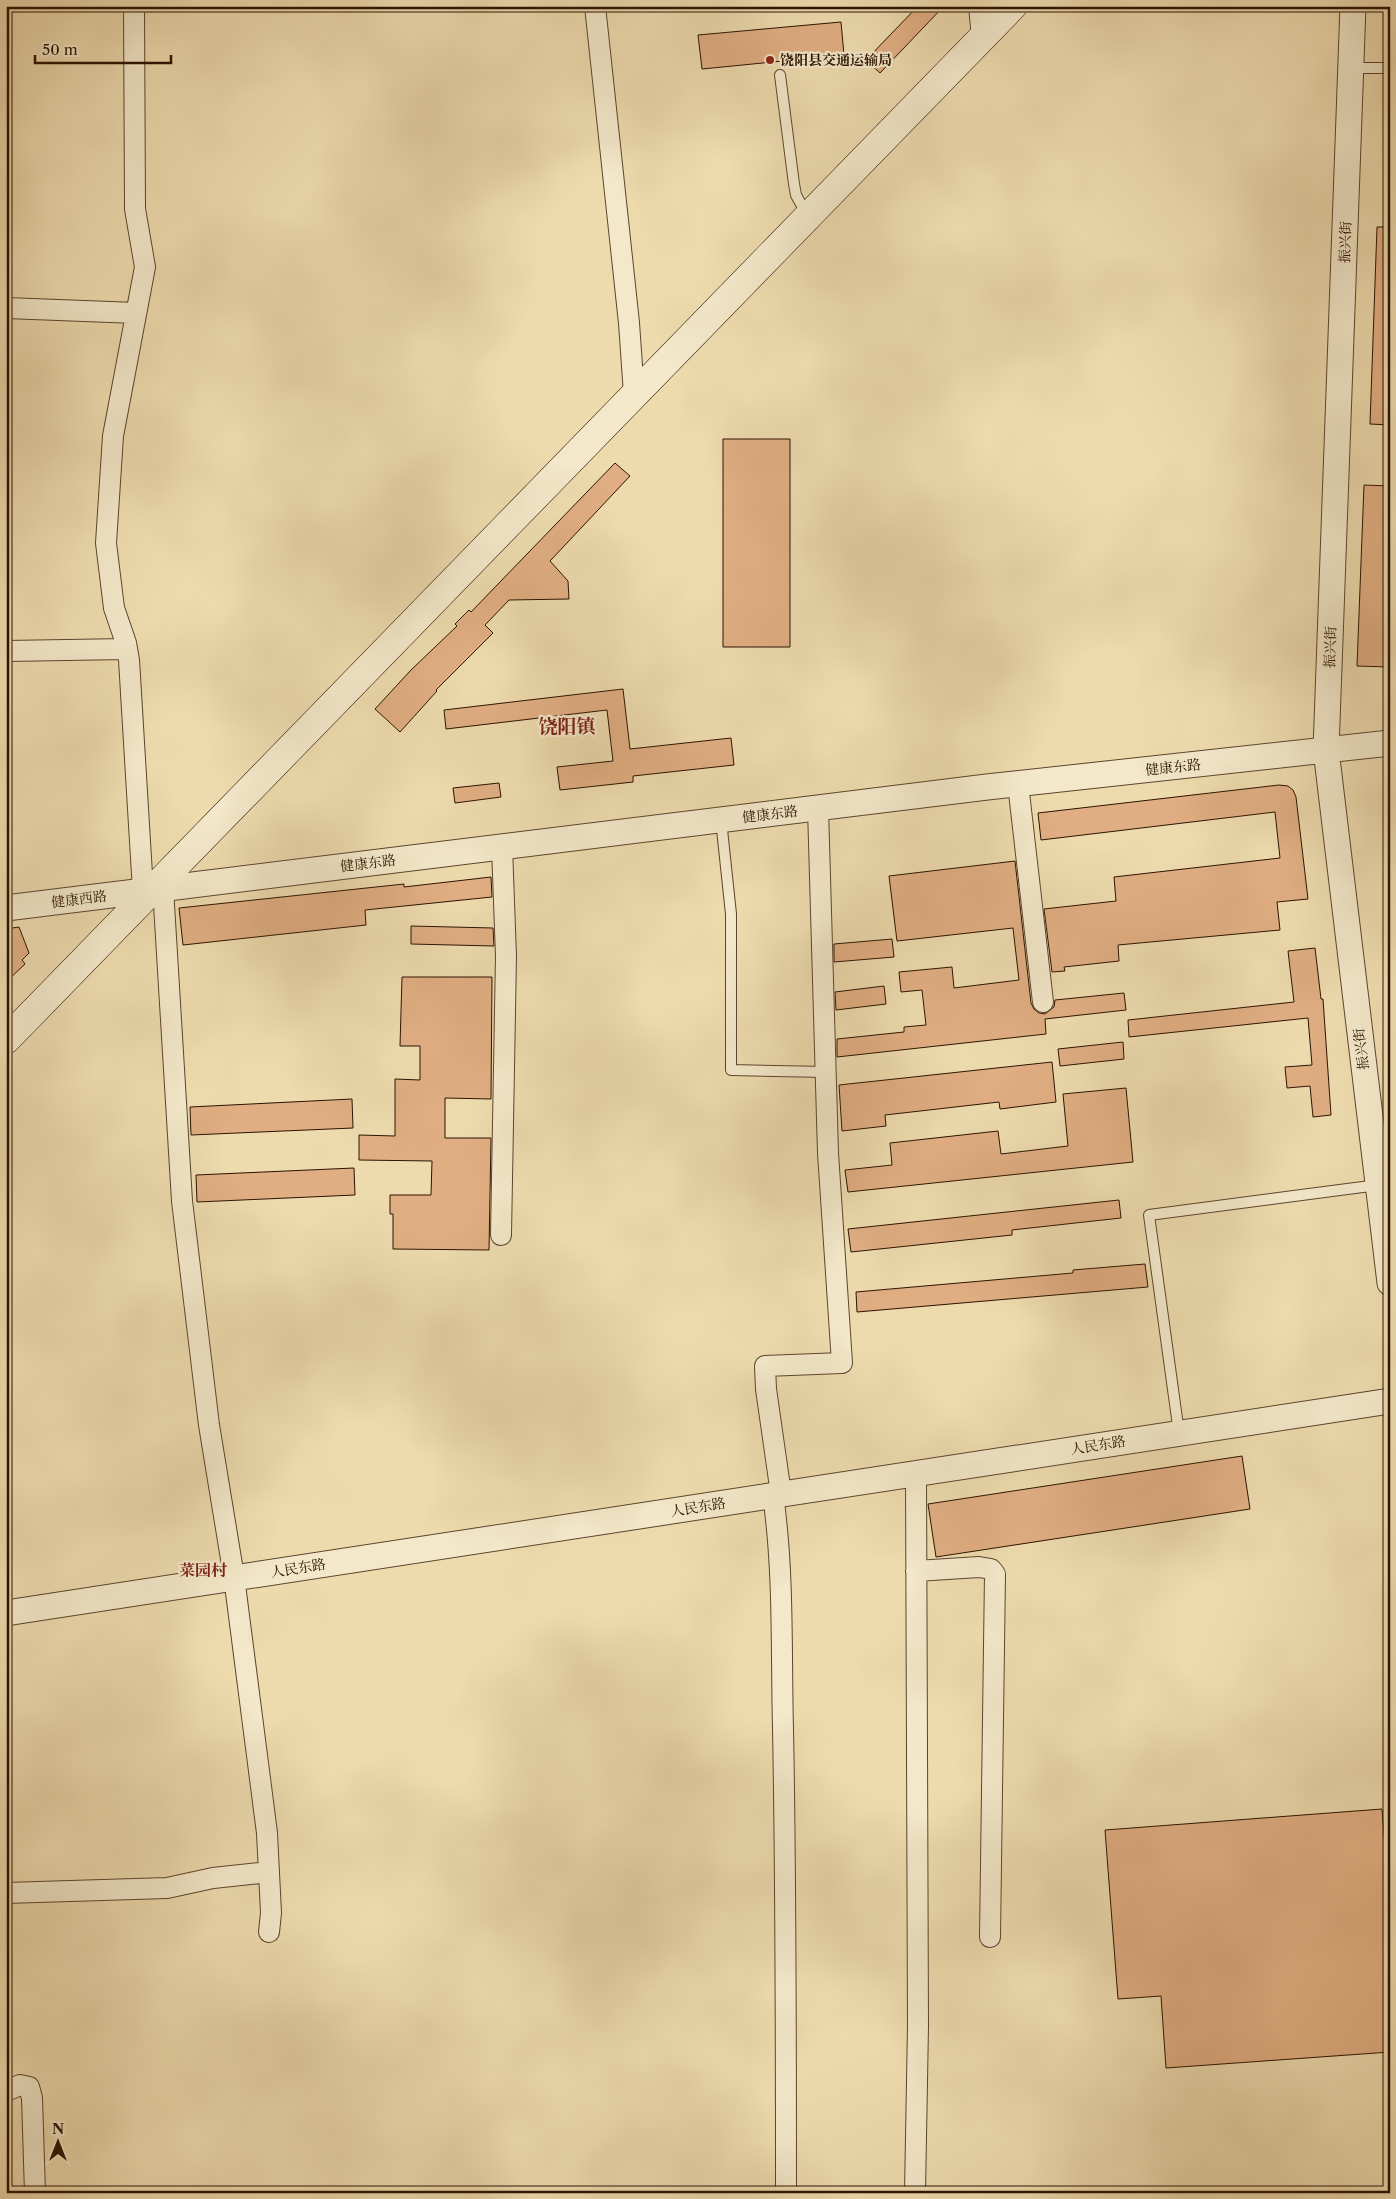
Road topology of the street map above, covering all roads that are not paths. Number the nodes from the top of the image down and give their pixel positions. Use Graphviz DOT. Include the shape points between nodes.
graph roads {
  1 [pos="134,6"];
  2 [pos="596,6"];
  3 [pos="980,6"];
  4 [pos="1013,6"];
  5 [pos="1353,6"];
  6 [pos="982,38"];
  7 [pos="1351,68"];
  8 [pos="1390,68"];
  9 [pos="780,75"];
  10 [pos="808,216"];
  11 [pos="6,308"];
  12 [pos="136,313"];
  13 [pos="634,394"];
  14 [pos="127,649"];
  15 [pos="6,651"];
  16 [pos="1390,743"];
  17 [pos="1326,750"];
  18 [pos="1018,784"];
  19 [pos="818,808"];
  20 [pos="721,820"];
  21 [pos="502,847"];
  22 [pos="152,889"];
  23 [pos="6,908"];
  24 [pos="1043,1002"];
  25 [pos="6,1040"];
  26 [pos="826,1072"];
  27 [pos="1378,1185"];
  28 [pos="501,1235"];
  29 [pos="1390,1283"];
  30 [pos="1390,1401"];
  31 [pos="1178,1433"];
  32 [pos="916,1473"];
  33 [pos="777,1494"];
  34 [pos="916,1570"];
  35 [pos="234,1578"];
  36 [pos="6,1613"];
  37 [pos="269,1872"];
  38 [pos="6,1893"];
  39 [pos="269,1932"];
  40 [pos="990,1937"];
  41 [pos="6,2091"];
  42 [pos="35,2193"];
  43 [pos="786,2193"];
  44 [pos="915,2193"];
  1 -- 12 [label="street" via="135,209 145,267"];
  2 -- 13 [label="street"];
  3 -- 6 [label="street"];
  4 -- 6 [label="main road"];
  5 -- 7 [label="street, 振兴街"];
  6 -- 10 [label="main road"];
  7 -- 8 [label="lane"];
  7 -- 17 [label="street, 振兴街"];
  9 -- 10 [label="lane" via="796,195"];
  10 -- 13 [label="main road"];
  11 -- 12 [label="street"];
  12 -- 14 [label="street" via="113,436 106,543 114,608"];
  13 -- 22 [label="main road"];
  14 -- 15 [label="street"];
  14 -- 22 [label="street"];
  16 -- 17 [label="street, 健康东路"];
  17 -- 18 [label="street, 健康东路"];
  17 -- 27 [label="street, 振兴街"];
  18 -- 19 [label="street, 健康东路"];
  18 -- 24 [label="street"];
  19 -- 20 [label="street, 健康东路"];
  19 -- 26 [label="street"];
  20 -- 21 [label="street, 健康东路"];
  20 -- 26 [label="lane" via="731,914 731,1070"];
  21 -- 22 [label="street, 健康东路"];
  21 -- 28 [label="street" via="506,956"];
  22 -- 23 [label="street, 健康西路"];
  22 -- 25 [label="main road"];
  22 -- 35 [label="street" via="182,1201 209,1426"];
  26 -- 33 [label="street" via="842,1363 765,1366"];
  27 -- 29 [label="street, 振兴街"];
  27 -- 31 [label="lane" via="1149,1215"];
  30 -- 31 [label="street, 人民东路"];
  31 -- 32 [label="street, 人民东路"];
  32 -- 33 [label="street, 人民东路"];
  32 -- 34 [label="street"];
  33 -- 35 [label="street, 人民东路"];
  33 -- 43 [label="street" via="785,1841"];
  34 -- 40 [label="street" via="979,1568 991,1569 994,1574"];
  34 -- 44 [label="street" via="918,2026"];
  35 -- 36 [label="street, 人民东路"];
  35 -- 37 [label="street" via="267,1833"];
  37 -- 38 [label="street" via="213,1878 167,1888"];
  37 -- 39 [label="street"];
  41 -- 42 [label="street" via="20,2085 29,2087"];
}
